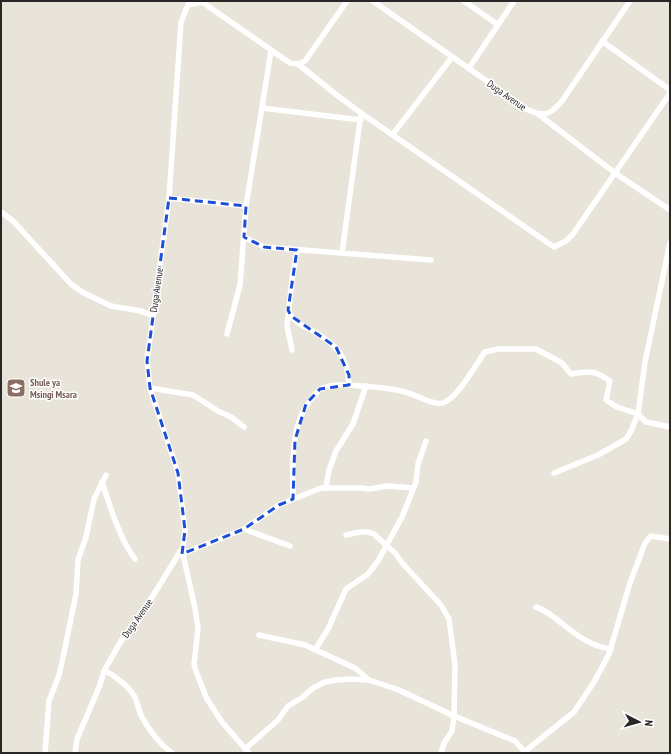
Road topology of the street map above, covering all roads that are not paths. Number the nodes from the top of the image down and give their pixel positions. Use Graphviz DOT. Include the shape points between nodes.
graph roads {
  1 [pos="347,1"];
  2 [pos="372,1"];
  3 [pos="464,1"];
  4 [pos="514,1"];
  5 [pos="630,1"];
  6 [pos="497,24"];
  7 [pos="602,41"];
  8 [pos="271,50"];
  9 [pos="452,57"];
  10 [pos="298,64"];
  11 [pos="469,68"];
  12 [pos="670,90"];
  13 [pos="670,93"];
  14 [pos="262,108"];
  15 [pos="538,114"];
  16 [pos="361,116"];
  17 [pos="394,134"];
  18 [pos="615,173"];
  19 [pos="169,198"];
  20 [pos="246,206"];
  21 [pos="670,210"];
  22 [pos="1,212"];
  23 [pos="244,237"];
  24 [pos="670,243"];
  25 [pos="298,250"];
  26 [pos="342,253"];
  27 [pos="431,260"];
  28 [pos="288,310"];
  29 [pos="153,316"];
  30 [pos="227,334"];
  31 [pos="292,350"];
  32 [pos="349,385"];
  33 [pos="366,386"];
  34 [pos="150,388"];
  35 [pos="638,414"];
  36 [pos="244,427"];
  37 [pos="670,427"];
  38 [pos="426,441"];
  39 [pos="554,473"];
  40 [pos="106,475"];
  41 [pos="102,482"];
  42 [pos="326,488"];
  43 [pos="413,488"];
  44 [pos="293,499"];
  45 [pos="244,529"];
  46 [pos="346,535"];
  47 [pos="670,539"];
  48 [pos="290,546"];
  49 [pos="387,546"];
  50 [pos="183,547"];
  51 [pos="182,554"];
  52 [pos="135,559"];
  53 [pos="536,607"];
  54 [pos="259,635"];
  55 [pos="611,649"];
  56 [pos="315,650"];
  57 [pos="104,671"];
  58 [pos="369,680"];
  59 [pos="454,716"];
  60 [pos="247,751"];
  61 [pos="524,752"];
  62 [pos="45,753"];
  63 [pos="75,753"];
  64 [pos="172,753"];
  65 [pos="441,753"];
  1 -- 10 [label="street" via="305,61"];
  2 -- 9 [label="street, Duga Avenue"];
  3 -- 6 [label="street"];
  4 -- 6 [label="street"];
  5 -- 7 [label="street, Duga Avenue"];
  6 -- 11 [label="street"];
  7 -- 12 [label="street"];
  7 -- 15 [label="street, Duga Avenue" via="556,109 546,115"];
  8 -- 10 [label="street, Duga Avenue" via="290,63"];
  8 -- 14 [label="street"];
  8 -- 19 [label="street, Duga Avenue" via="202,2 188,5 181,22"];
  9 -- 11 [label="street, Duga Avenue"];
  9 -- 17 [label="street"];
  10 -- 16 [label="street, Duga Avenue"];
  11 -- 15 [label="street, Duga Avenue" via="528,110"];
  13 -- 18 [label="street"];
  14 -- 16 [label="street"];
  14 -- 20 [label="street"];
  15 -- 18 [label="street"];
  16 -- 17 [label="street, Duga Avenue"];
  16 -- 26 [label="street"];
  17 -- 18 [label="street, Duga Avenue" via="554,247 573,234"];
  18 -- 21 [label="street"];
  19 -- 20 [label="street"];
  19 -- 29 [label="street, Duga Avenue"];
  20 -- 23 [label="street"];
  22 -- 29 [label="street" via="13,221 82,292 111,306 141,311"];
  23 -- 25 [label="street" via="264,247"];
  23 -- 30 [label="street" via="240,285"];
  24 -- 35 [label="street" via="645,362"];
  25 -- 26 [label="street"];
  25 -- 28 [label="street"];
  26 -- 27 [label="street"];
  28 -- 31 [label="street" via="287,326"];
  28 -- 32 [label="street" via="295,321 324,337 336,347 349,374"];
  29 -- 34 [label="street, Duga Avenue" via="147,361"];
  32 -- 33 [label="street"];
  32 -- 44 [label="street" via="320,389 306,404 295,440"];
  33 -- 35 [label="street" via="405,392 435,403 443,403 464,384 485,352 498,349 536,349 562,363 571,374 586,371 598,373 610,381 606,400 617,407"];
  33 -- 42 [label="street" via="352,424 336,451"];
  34 -- 36 [label="street" via="193,395"];
  34 -- 50 [label="street, Duga Avenue" via="178,472 185,530"];
  35 -- 37 [label="street" via="646,422"];
  35 -- 39 [label="street" via="626,439 598,455"];
  38 -- 43 [label="street"];
  40 -- 41 [label="street"];
  41 -- 52 [label="street" via="122,537"];
  41 -- 62 [label="street" via="94,499 78,560 76,594 64,653 49,701"];
  42 -- 43 [label="street"];
  42 -- 44 [label="street"];
  43 -- 49 [label="street" via="402,518"];
  44 -- 45 [label="street" via="279,505"];
  45 -- 48 [label="street"];
  45 -- 51 [label="street"];
  46 -- 49 [label="street" via="368,532"];
  47 -- 55 [label="street" via="651,536 645,543 630,583"];
  49 -- 56 [label="street" via="368,574 346,589 328,629"];
  49 -- 59 [label="street" via="441,605 449,619 455,665"];
  50 -- 51 [label="street"];
  50 -- 57 [label="street, Duga Avenue"];
  51 -- 60 [label="street" via="198,629 194,664 197,674 207,699 222,722"];
  53 -- 55 [label="street" via="546,611 581,639 600,648"];
  54 -- 56 [label="street" via="305,645"];
  55 -- 61 [label="street" via="594,682 574,712"];
  56 -- 58 [label="street" via="354,668"];
  57 -- 63 [label="street, Duga Avenue" via="77,738"];
  57 -- 64 [label="street" via="134,694 149,727"];
  58 -- 59 [label="street" via="399,690"];
  58 -- 60 [label="street" via="336,680 313,688 288,706 278,720"];
  59 -- 61 [label="street" via="515,741"];
  59 -- 65 [label="street" via="452,731"];
}
